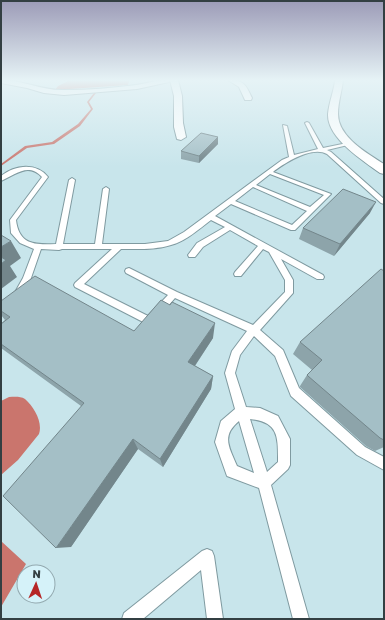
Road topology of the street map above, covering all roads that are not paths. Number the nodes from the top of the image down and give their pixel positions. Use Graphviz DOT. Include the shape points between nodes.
graph roads {
  1 [pos="179,109"];
  2 [pos="334,109"];
  3 [pos="307,123"];
  4 [pos="285,126"];
  5 [pos="181,137"];
  6 [pos="350,143"];
  7 [pos="321,149"];
  8 [pos="292,158"];
  9 [pos="384,170"];
  10 [pos="269,172"];
  11 [pos="1,179"];
  12 [pos="72,180"];
  13 [pos="252,186"];
  14 [pos="106,189"];
  15 [pos="231,202"];
  16 [pos="383,202"];
  17 [pos="311,210"];
  18 [pos="211,217"];
  19 [pos="229,228"];
  20 [pos="119,246"];
  21 [pos="262,246"];
  22 [pos="35,247"];
  23 [pos="98,247"];
  24 [pos="59,248"];
  25 [pos="273,252"];
  26 [pos="192,255"];
  27 [pos="129,271"];
  28 [pos="238,274"];
  29 [pos="320,277"];
  30 [pos="174,294"];
  31 [pos="12,301"];
  32 [pos="254,330"];
  33 [pos="241,412"];
  34 [pos="384,464"];
  35 [pos="264,483"];
  36 [pos="130,619"];
  37 [pos="215,619"];
  38 [pos="301,619"];
  1 -- 5 [label="street" via="177,121"];
  2 -- 6 [label="street" via="334,122 340,135"];
  3 -- 7 [label="lane"];
  4 -- 8 [label="lane"];
  6 -- 7 [label="lane"];
  6 -- 9 [label="street"];
  7 -- 8 [label="lane"];
  7 -- 16 [label="lane" via="329,153"];
  8 -- 10 [label="lane"];
  10 -- 13 [label="lane"];
  10 -- 17 [label="lane" via="328,194"];
  11 -- 22 [label="lane" via="22,169 42,172 45,177 13,220 14,231 23,241"];
  12 -- 24 [label="lane"];
  13 -- 15 [label="lane"];
  13 -- 17 [label="lane"];
  14 -- 23 [label="lane"];
  15 -- 17 [label="lane" via="293,228"];
  15 -- 18 [label="lane"];
  18 -- 19 [label="lane"];
  18 -- 20 [label="lane" via="170,243"];
  19 -- 21 [label="lane"];
  19 -- 26 [label="lane" via="200,245"];
  20 -- 23 [label="lane"];
  20 -- 30 [label="lane" via="78,285 149,321"];
  21 -- 25 [label="lane"];
  21 -- 28 [label="lane"];
  22 -- 24 [label="lane"];
  22 -- 31 [label="lane" via="27,278"];
  23 -- 24 [label="lane"];
  25 -- 29 [label="lane"];
  25 -- 32 [label="lane" via="289,280 289,293"];
  27 -- 30 [label="lane"];
  30 -- 32 [label="lane"];
  32 -- 33 [label="lane" via="233,357 230,373"];
  32 -- 34 [label="lane" via="279,352 295,392 361,451"];
  33 -- 35 [label="lane"];
  33 -- 35 [label="lane" via="226,425 221,442 232,471"];
  33 -- 35 [label="lane" via="260,414 274,420 284,439 284,465"];
  35 -- 38 [label="lane"];
  36 -- 37 [label="lane" via="207,556"];
}
